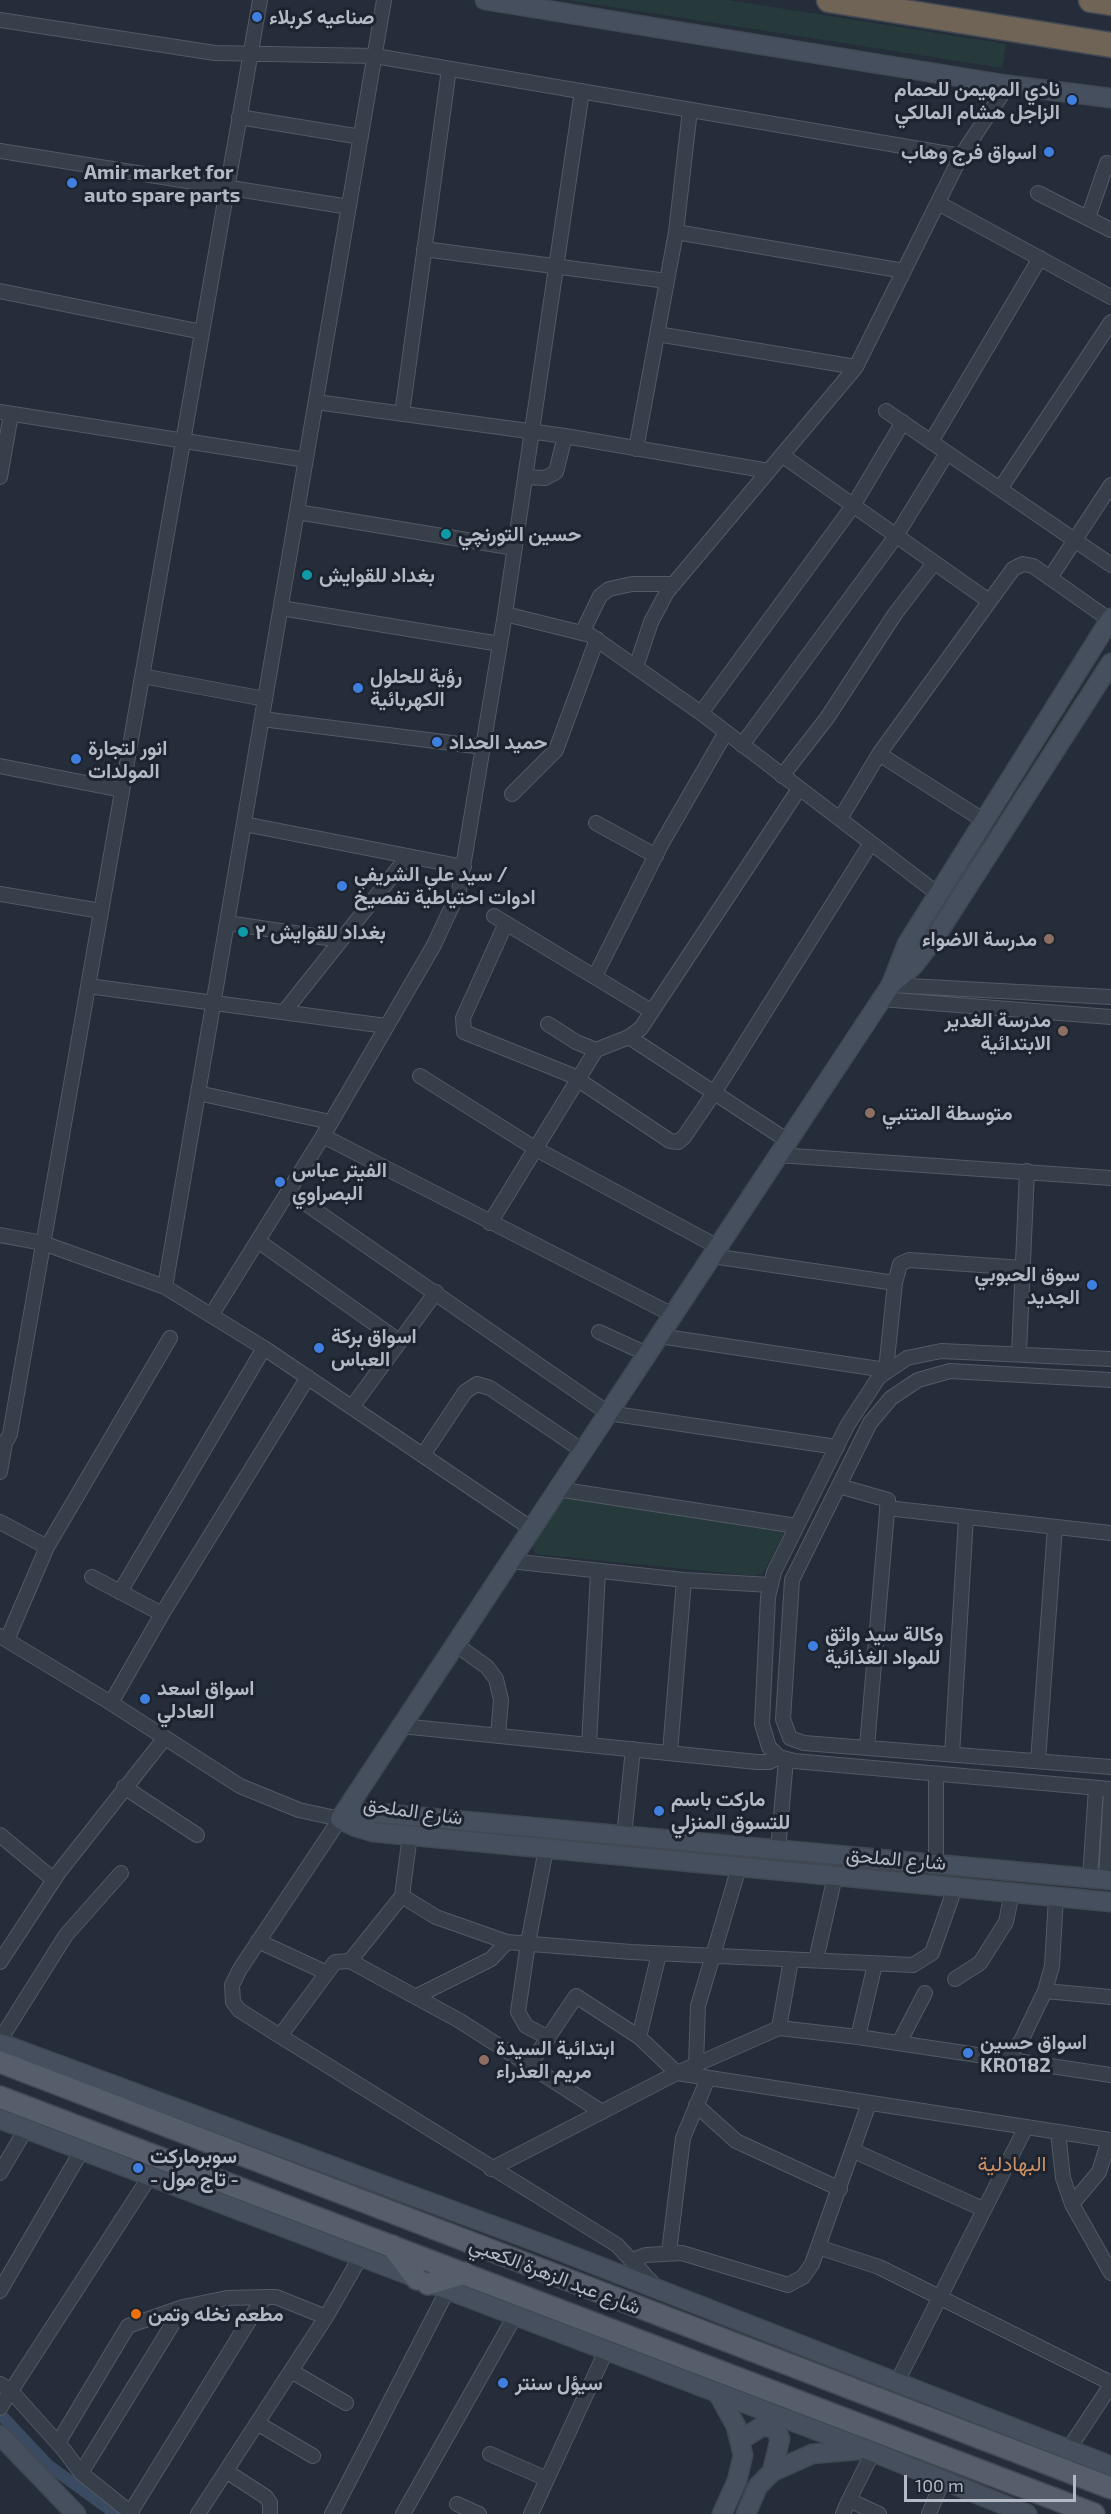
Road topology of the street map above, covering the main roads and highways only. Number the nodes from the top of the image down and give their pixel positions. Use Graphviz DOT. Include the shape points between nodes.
graph roads {
  1 [pos="830,0"];
  2 [pos="839,0"];
  3 [pos="1091,0"];
  4 [pos="1111,3"];
  5 [pos="896,5"];
  6 [pos="1111,45"];
  7 [pos="0,2062"];
  8 [pos="89,2096"];
  9 [pos="0,2097"];
  10 [pos="150,2119"];
  11 [pos="80,2127"];
  12 [pos="132,2147"];
  13 [pos="391,2245"];
  14 [pos="465,2274"];
  15 [pos="1111,2488"];
  16 [pos="1067,2508"];
  17 [pos="1094,2514"];
  1 -- 2 [label="highway"];
  1 -- 5 [label="highway"];
  3 -- 4 [label="highway"];
  5 -- 6 [label="highway"];
  7 -- 8 [label="main road, شارع عبد الزهرة الكعبي"];
  8 -- 10 [label="main road, شارع عبد الزهرة الكعبي"];
  8 -- 11 [label="main road" via="92,2114"];
  9 -- 11 [label="main road, شارع عبد الزهرة الكعبي"];
  10 -- 12 [label="main road" via="135,2129"];
  10 -- 15 [label="main road, شارع عبد الزهرة الكعبي"];
  11 -- 12 [label="main road, شارع عبد الزهرة الكعبي"];
  12 -- 13 [label="main road, شارع عبد الزهرة الكعبي"];
  13 -- 14 [label="main road, شارع عبد الزهرة الكعبي"];
  13 -- 14 [label="main road" via="431,2285"];
  14 -- 16 [label="main road, شارع عبد الزهرة الكعبي"];
  16 -- 17 [label="main road, شارع عبد الزهرة الكعبي"];
}
